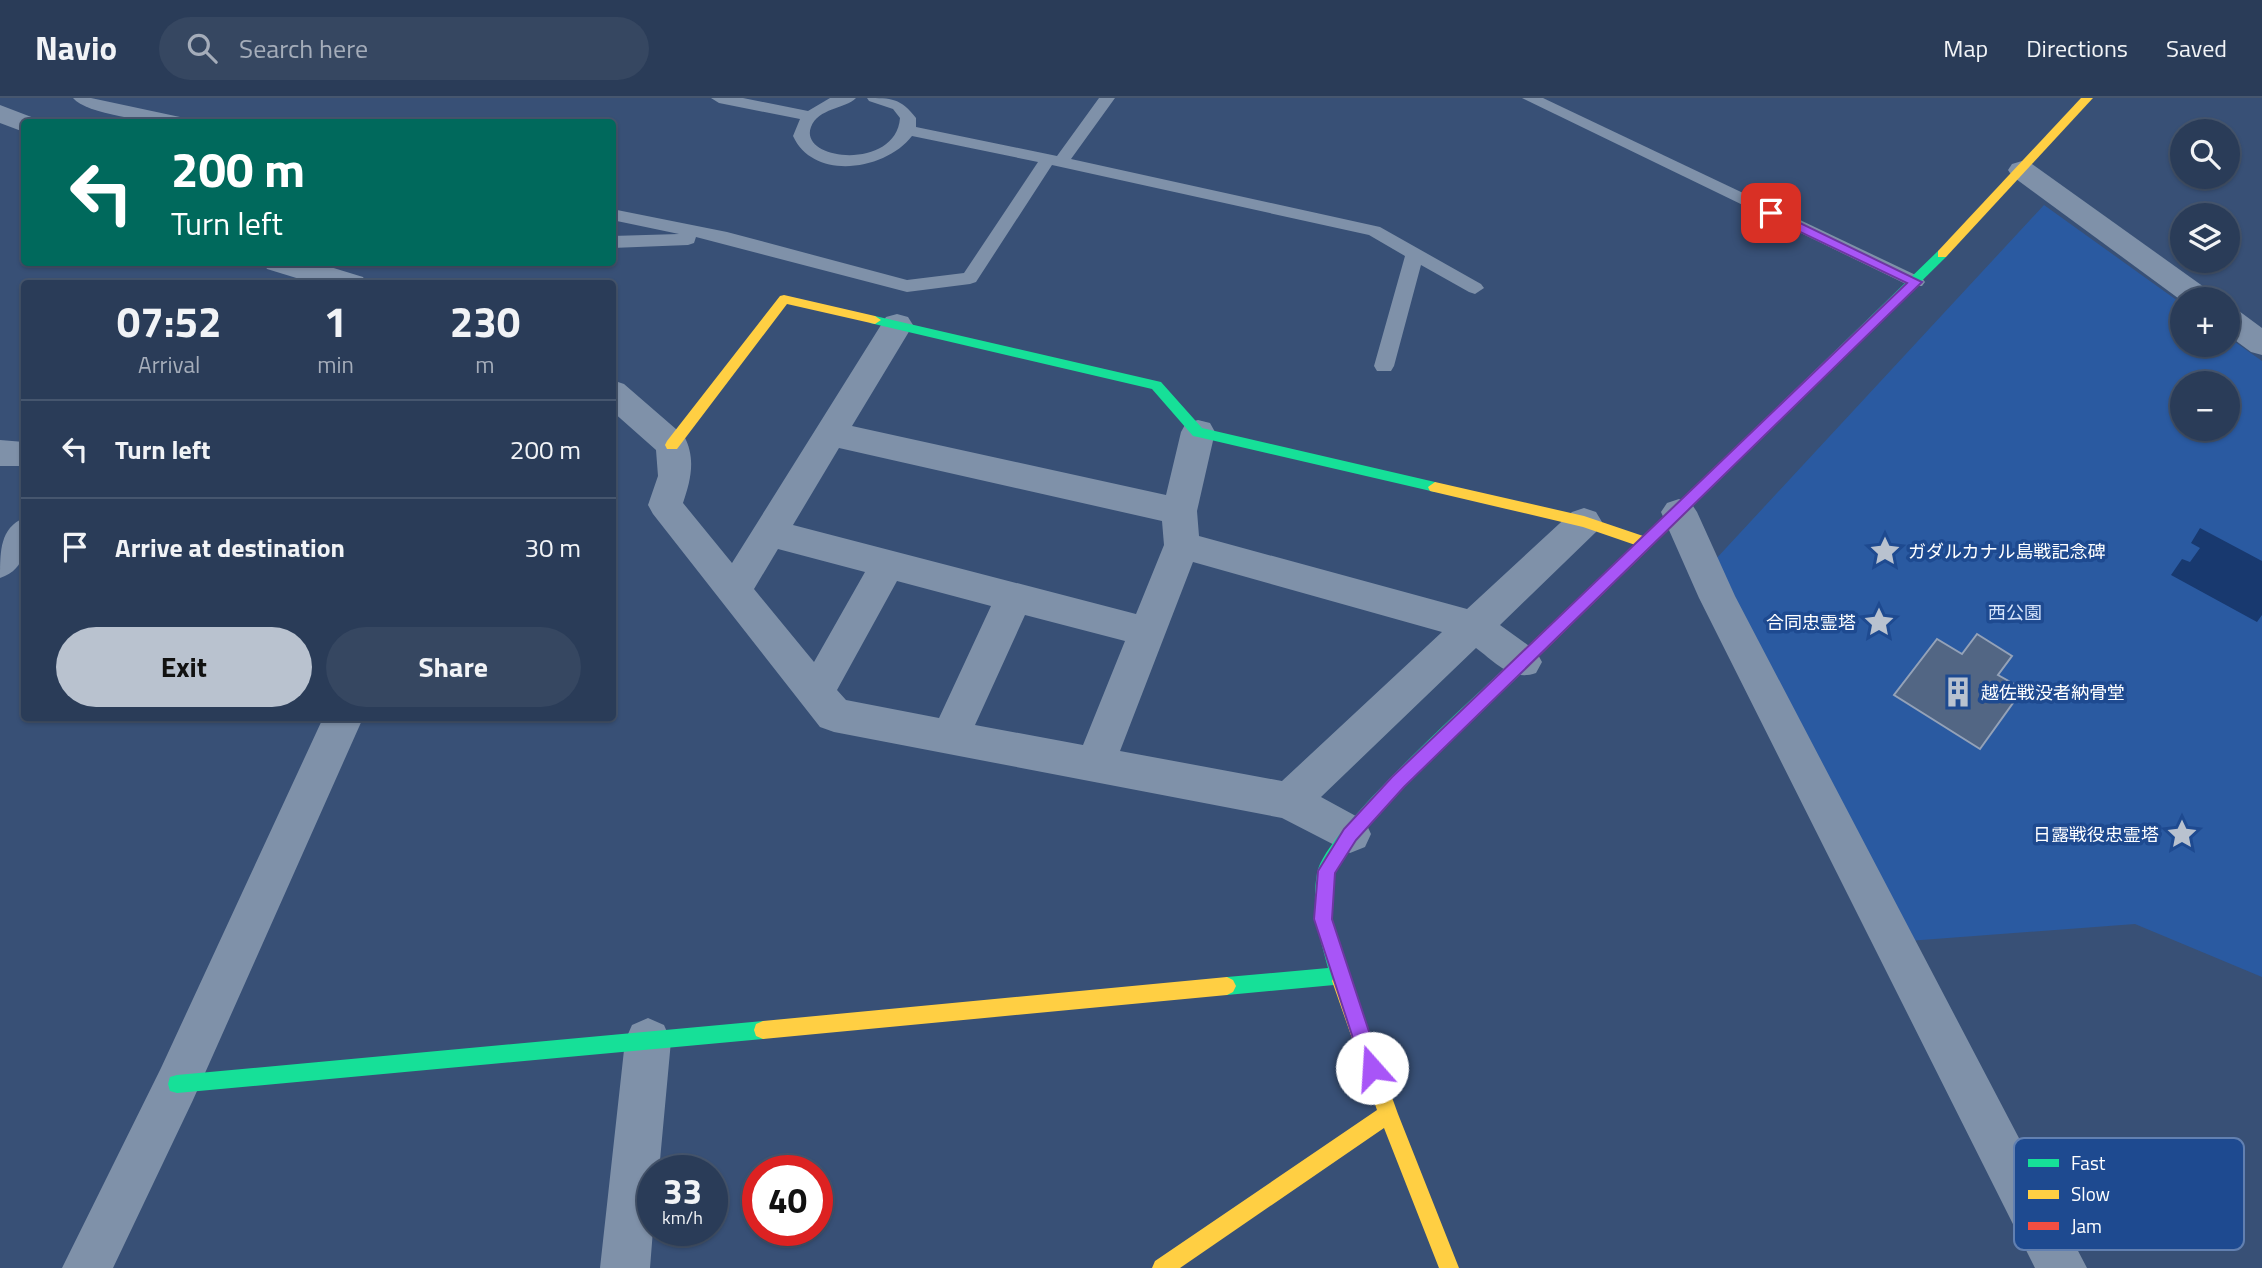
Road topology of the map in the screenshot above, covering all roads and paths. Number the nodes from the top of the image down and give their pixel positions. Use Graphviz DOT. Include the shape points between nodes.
graph roads {
  1 [pos="81,98"];
  2 [pos="719,98"];
  3 [pos="844,98"];
  4 [pos="875,98"];
  5 [pos="1107,98"];
  6 [pos="1530,98"];
  7 [pos="2087,98"];
  8 [pos="0,113"];
  9 [pos="809,116"];
  10 [pos="165,119"];
  11 [pos="21,123"];
  12 [pos="909,130"];
  13 [pos="1054,161"];
  14 [pos="2022,170"];
  15 [pos="616,215"];
  16 [pos="727,238"];
  17 [pos="616,242"];
  18 [pos="1415,254"];
  19 [pos="291,266"];
  20 [pos="339,280"];
  21 [pos="1916,282"];
  22 [pos="2183,287"];
  23 [pos="1475,288"];
  24 [pos="897,325"];
  25 [pos="2240,328"];
  26 [pos="2262,344"];
  27 [pos="1384,366"];
  28 [pos="616,395"];
  29 [pos="1198,432"];
  30 [pos="830,434"];
  31 [pos="672,445"];
  32 [pos="0,453"];
  33 [pos="21,454"];
  34 [pos="1679,512"];
  35 [pos="1584,522"];
  36 [pos="1180,528"];
  37 [pos="770,533"];
  38 [pos="21,536"];
  39 [pos="1647,542"];
  40 [pos="0,564"];
  41 [pos="888,564"];
  42 [pos="734,591"];
  43 [pos="1014,597"];
  44 [pos="1474,626"];
  45 [pos="1147,632"];
  46 [pos="1524,662"];
  47 [pos="816,692"];
  48 [pos="342,721"];
  49 [pos="950,737"];
  50 [pos="1095,764"];
  51 [pos="1289,801"];
  52 [pos="1350,834"];
  53 [pos="1339,976"];
  54 [pos="648,1041"];
  55 [pos="177,1084"];
  56 [pos="1388,1114"];
  57 [pos="2014,1175"];
  58 [pos="2053,1250"];
  59 [pos="87,1268"];
  60 [pos="625,1268"];
  61 [pos="1162,1268"];
  62 [pos="1449,1268"];
  63 [pos="2062,1268"];
  1 -- 10 [label="lane"];
  2 -- 9 [label="lane"];
  3 -- 9 [label="lane"];
  4 -- 12 [label="lane" via="905,112"];
  5 -- 13 [label="lane"];
  6 -- 21 [label="lane"];
  7 -- 14 [label="street"];
  8 -- 11 [label="street"];
  9 -- 12 [label="lane" via="802,133 804,142 836,160 882,155 895,148"];
  12 -- 13 [label="lane"];
  13 -- 16 [label="lane" via="970,278 907,286"];
  13 -- 18 [label="lane" via="1374,231"];
  14 -- 21 [label="street"];
  14 -- 22 [label="street"];
  15 -- 16 [label="lane"];
  16 -- 17 [label="lane"];
  18 -- 23 [label="lane"];
  18 -- 27 [label="lane"];
  19 -- 20 [label="street"];
  21 -- 34 [label="street"];
  24 -- 29 [label="street" via="1156,385"];
  24 -- 30 [label="street"];
  24 -- 31 [label="street" via="784,299"];
  25 -- 26 [label="street"];
  28 -- 31 [label="street"];
  29 -- 35 [label="street"];
  29 -- 36 [label="street"];
  30 -- 36 [label="street"];
  30 -- 37 [label="street"];
  31 -- 42 [label="street" via="675,476 665,505"];
  32 -- 33 [label="street"];
  34 -- 39 [label="street"];
  34 -- 57 [label="street" via="1717,598"];
  35 -- 39 [label="street"];
  35 -- 44 [label="street"];
  36 -- 44 [label="street"];
  36 -- 45 [label="street"];
  37 -- 41 [label="street"];
  37 -- 42 [label="street"];
  38 -- 40 [label="street"];
  39 -- 46 [label="street"];
  41 -- 43 [label="street"];
  41 -- 47 [label="street"];
  42 -- 47 [label="street"];
  43 -- 45 [label="street"];
  43 -- 49 [label="street"];
  44 -- 46 [label="street"];
  44 -- 51 [label="street"];
  45 -- 50 [label="street"];
  46 -- 52 [label="street"];
  47 -- 49 [label="street" via="834,715"];
  48 -- 55 [label="street"];
  49 -- 50 [label="street"];
  50 -- 51 [label="street"];
  51 -- 52 [label="street"];
  52 -- 53 [label="street" via="1326,871 1323,919"];
  53 -- 54 [label="street"];
  53 -- 56 [label="street"];
  54 -- 55 [label="street"];
  54 -- 60 [label="street"];
  55 -- 59 [label="street"];
  56 -- 61 [label="street"];
  56 -- 62 [label="street"];
  58 -- 63 [label="street"];
}
